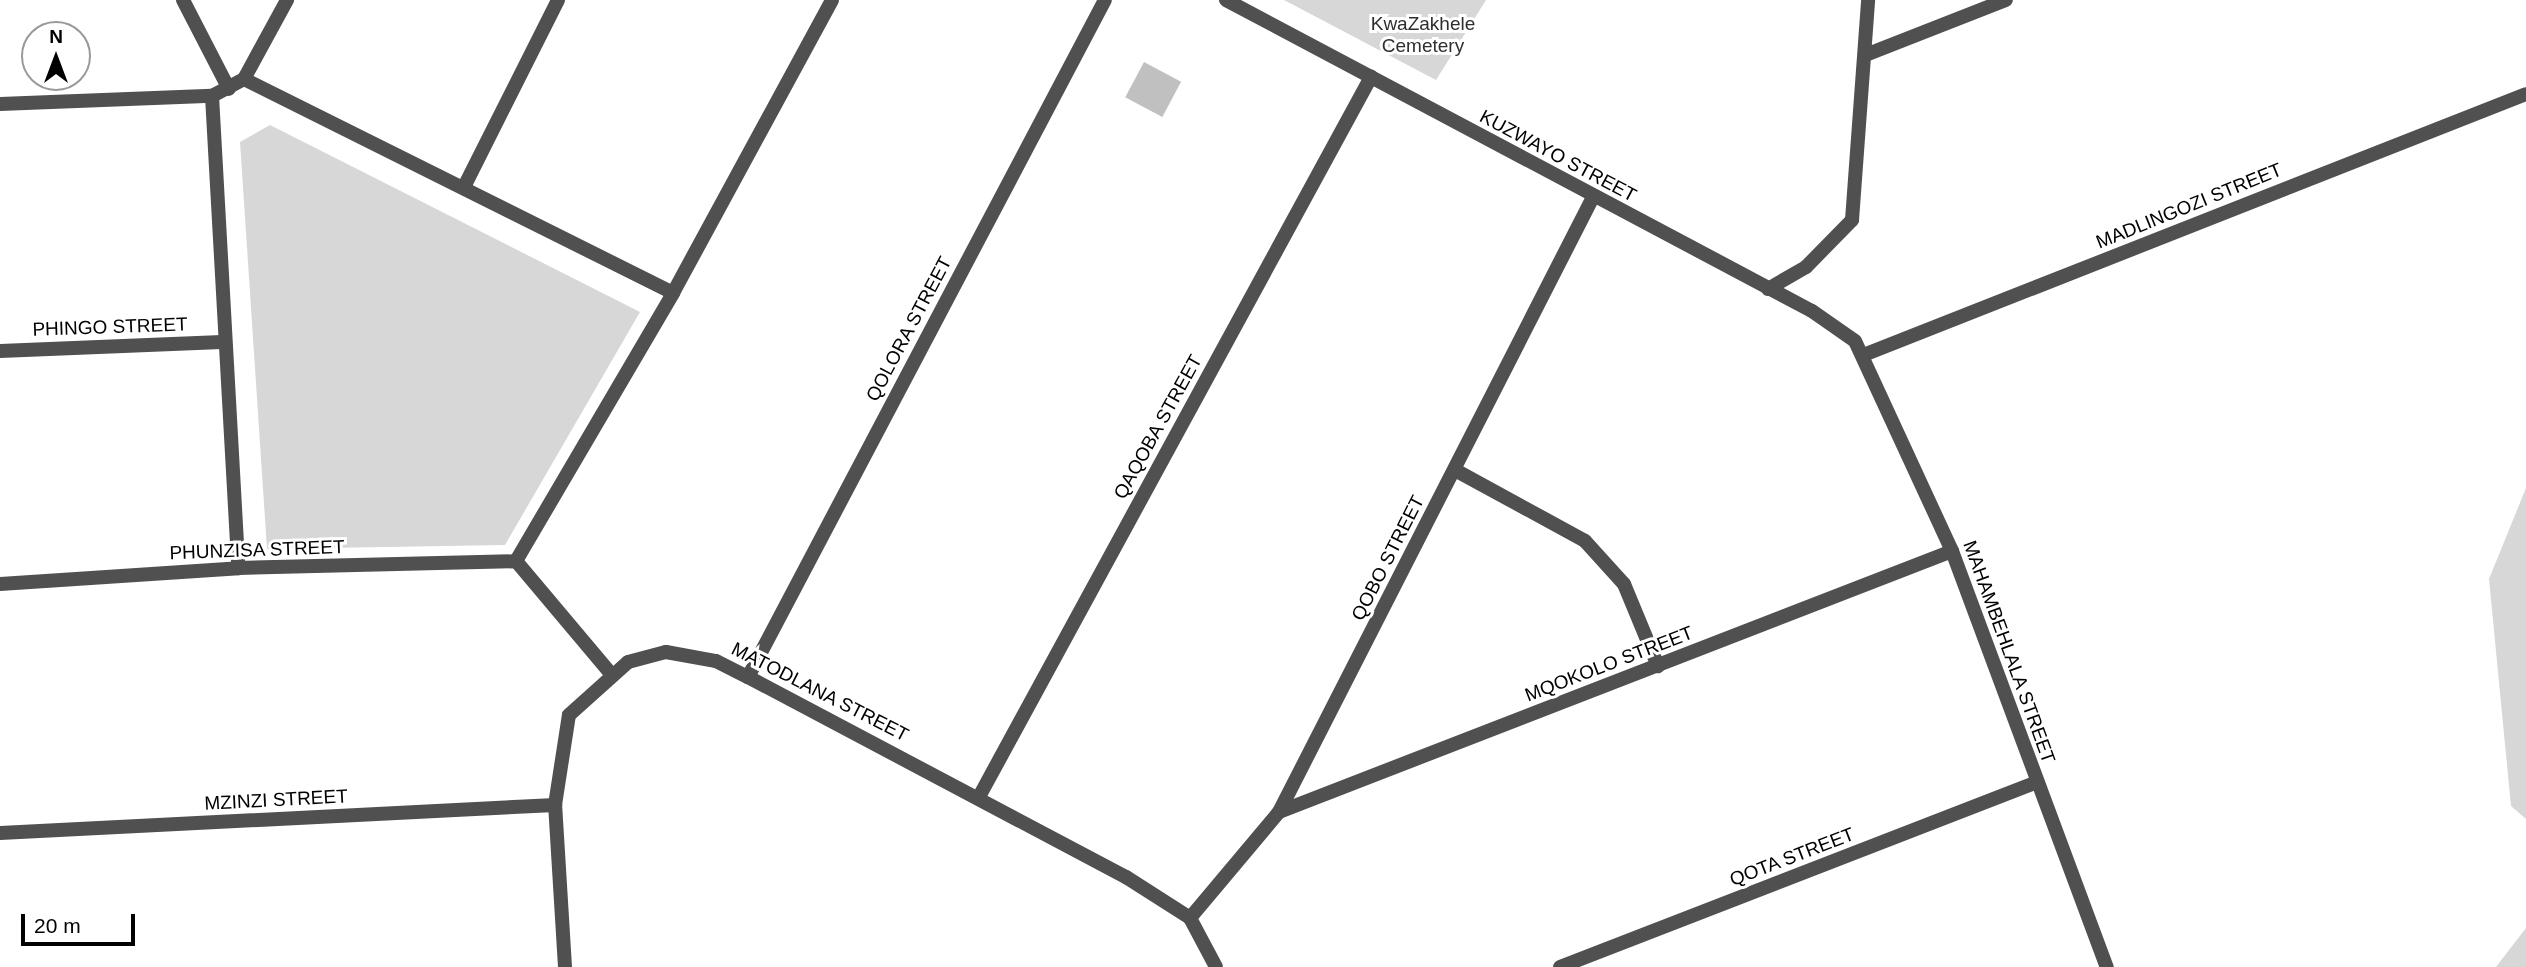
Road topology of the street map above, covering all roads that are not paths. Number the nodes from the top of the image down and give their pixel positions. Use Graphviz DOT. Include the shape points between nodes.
graph roads {
  1 [pos="183,0"];
  2 [pos="288,0"];
  3 [pos="558,0"];
  4 [pos="832,0"];
  5 [pos="1105,0"];
  6 [pos="1226,0"];
  7 [pos="1868,0"];
  8 [pos="2007,0"];
  9 [pos="1868,54"];
  10 [pos="1371,77"];
  11 [pos="244,79"];
  12 [pos="229,89"];
  13 [pos="2526,93"];
  14 [pos="212,96"];
  15 [pos="0,104"];
  16 [pos="465,185"];
  17 [pos="1594,197"];
  18 [pos="1768,289"];
  19 [pos="673,293"];
  20 [pos="222,342"];
  21 [pos="0,351"];
  22 [pos="1867,354"];
  23 [pos="1455,470"];
  24 [pos="1952,551"];
  25 [pos="516,561"];
  26 [pos="238,568"];
  27 [pos="0,583"];
  28 [pos="1658,666"];
  29 [pos="611,674"];
  30 [pos="748,677"];
  31 [pos="2037,782"];
  32 [pos="980,795"];
  33 [pos="555,805"];
  34 [pos="1279,813"];
  35 [pos="0,833"];
  36 [pos="1189,918"];
  37 [pos="565,967"];
  38 [pos="1216,967"];
  39 [pos="1560,967"];
  40 [pos="2107,967"];
  1 -- 12 [label="street"];
  2 -- 11 [label="street"];
  3 -- 16 [label="street"];
  4 -- 19 [label="street"];
  5 -- 30 [label="street, QOLORA STREET"];
  6 -- 10 [label="street, KUZWAYO STREET"];
  7 -- 9 [label="street"];
  8 -- 9 [label="street"];
  9 -- 18 [label="street" via="1852,220 1806,267"];
  10 -- 17 [label="street, KUZWAYO STREET"];
  10 -- 32 [label="street, QAQOBA STREET"];
  11 -- 12 [label="street"];
  11 -- 16 [label="street"];
  12 -- 14 [label="street"];
  13 -- 22 [label="street, MADLINGOZI STREET"];
  14 -- 15 [label="street"];
  14 -- 20 [label="street"];
  16 -- 19 [label="street"];
  17 -- 18 [label="street, KUZWAYO STREET"];
  17 -- 23 [label="street, QOBO STREET"];
  18 -- 22 [label="street, KUZWAYO STREET" via="1839,328"];
  19 -- 25 [label="street"];
  20 -- 21 [label="street, PHINGO STREET"];
  20 -- 26 [label="street"];
  22 -- 24 [label="street, MAHAMBEHLALA STREET"];
  23 -- 28 [label="street" via="1585,541 1624,584"];
  23 -- 34 [label="street, QOBO STREET"];
  24 -- 28 [label="street, MQOKOLO STREET"];
  24 -- 31 [label="street, MAHAMBEHLALA STREET"];
  25 -- 26 [label="street, PHUNZISA STREET"];
  25 -- 29 [label="street"];
  26 -- 27 [label="street, PHUNZISA STREET"];
  28 -- 34 [label="street, MQOKOLO STREET"];
  29 -- 30 [label="street, MATODLANA STREET" via="628,662 666,652 716,661"];
  29 -- 33 [label="street, MATODLANA STREET" via="569,715"];
  30 -- 32 [label="street, MATODLANA STREET"];
  31 -- 39 [label="street, QOTA STREET"];
  31 -- 40 [label="street, MAHAMBEHLALA STREET"];
  32 -- 36 [label="street, MATODLANA STREET"];
  33 -- 35 [label="street, MZINZI STREET"];
  33 -- 37 [label="street, MATODLANA STREET"];
  34 -- 36 [label="street, QOBO STREET"];
  36 -- 38 [label="street"];
}
